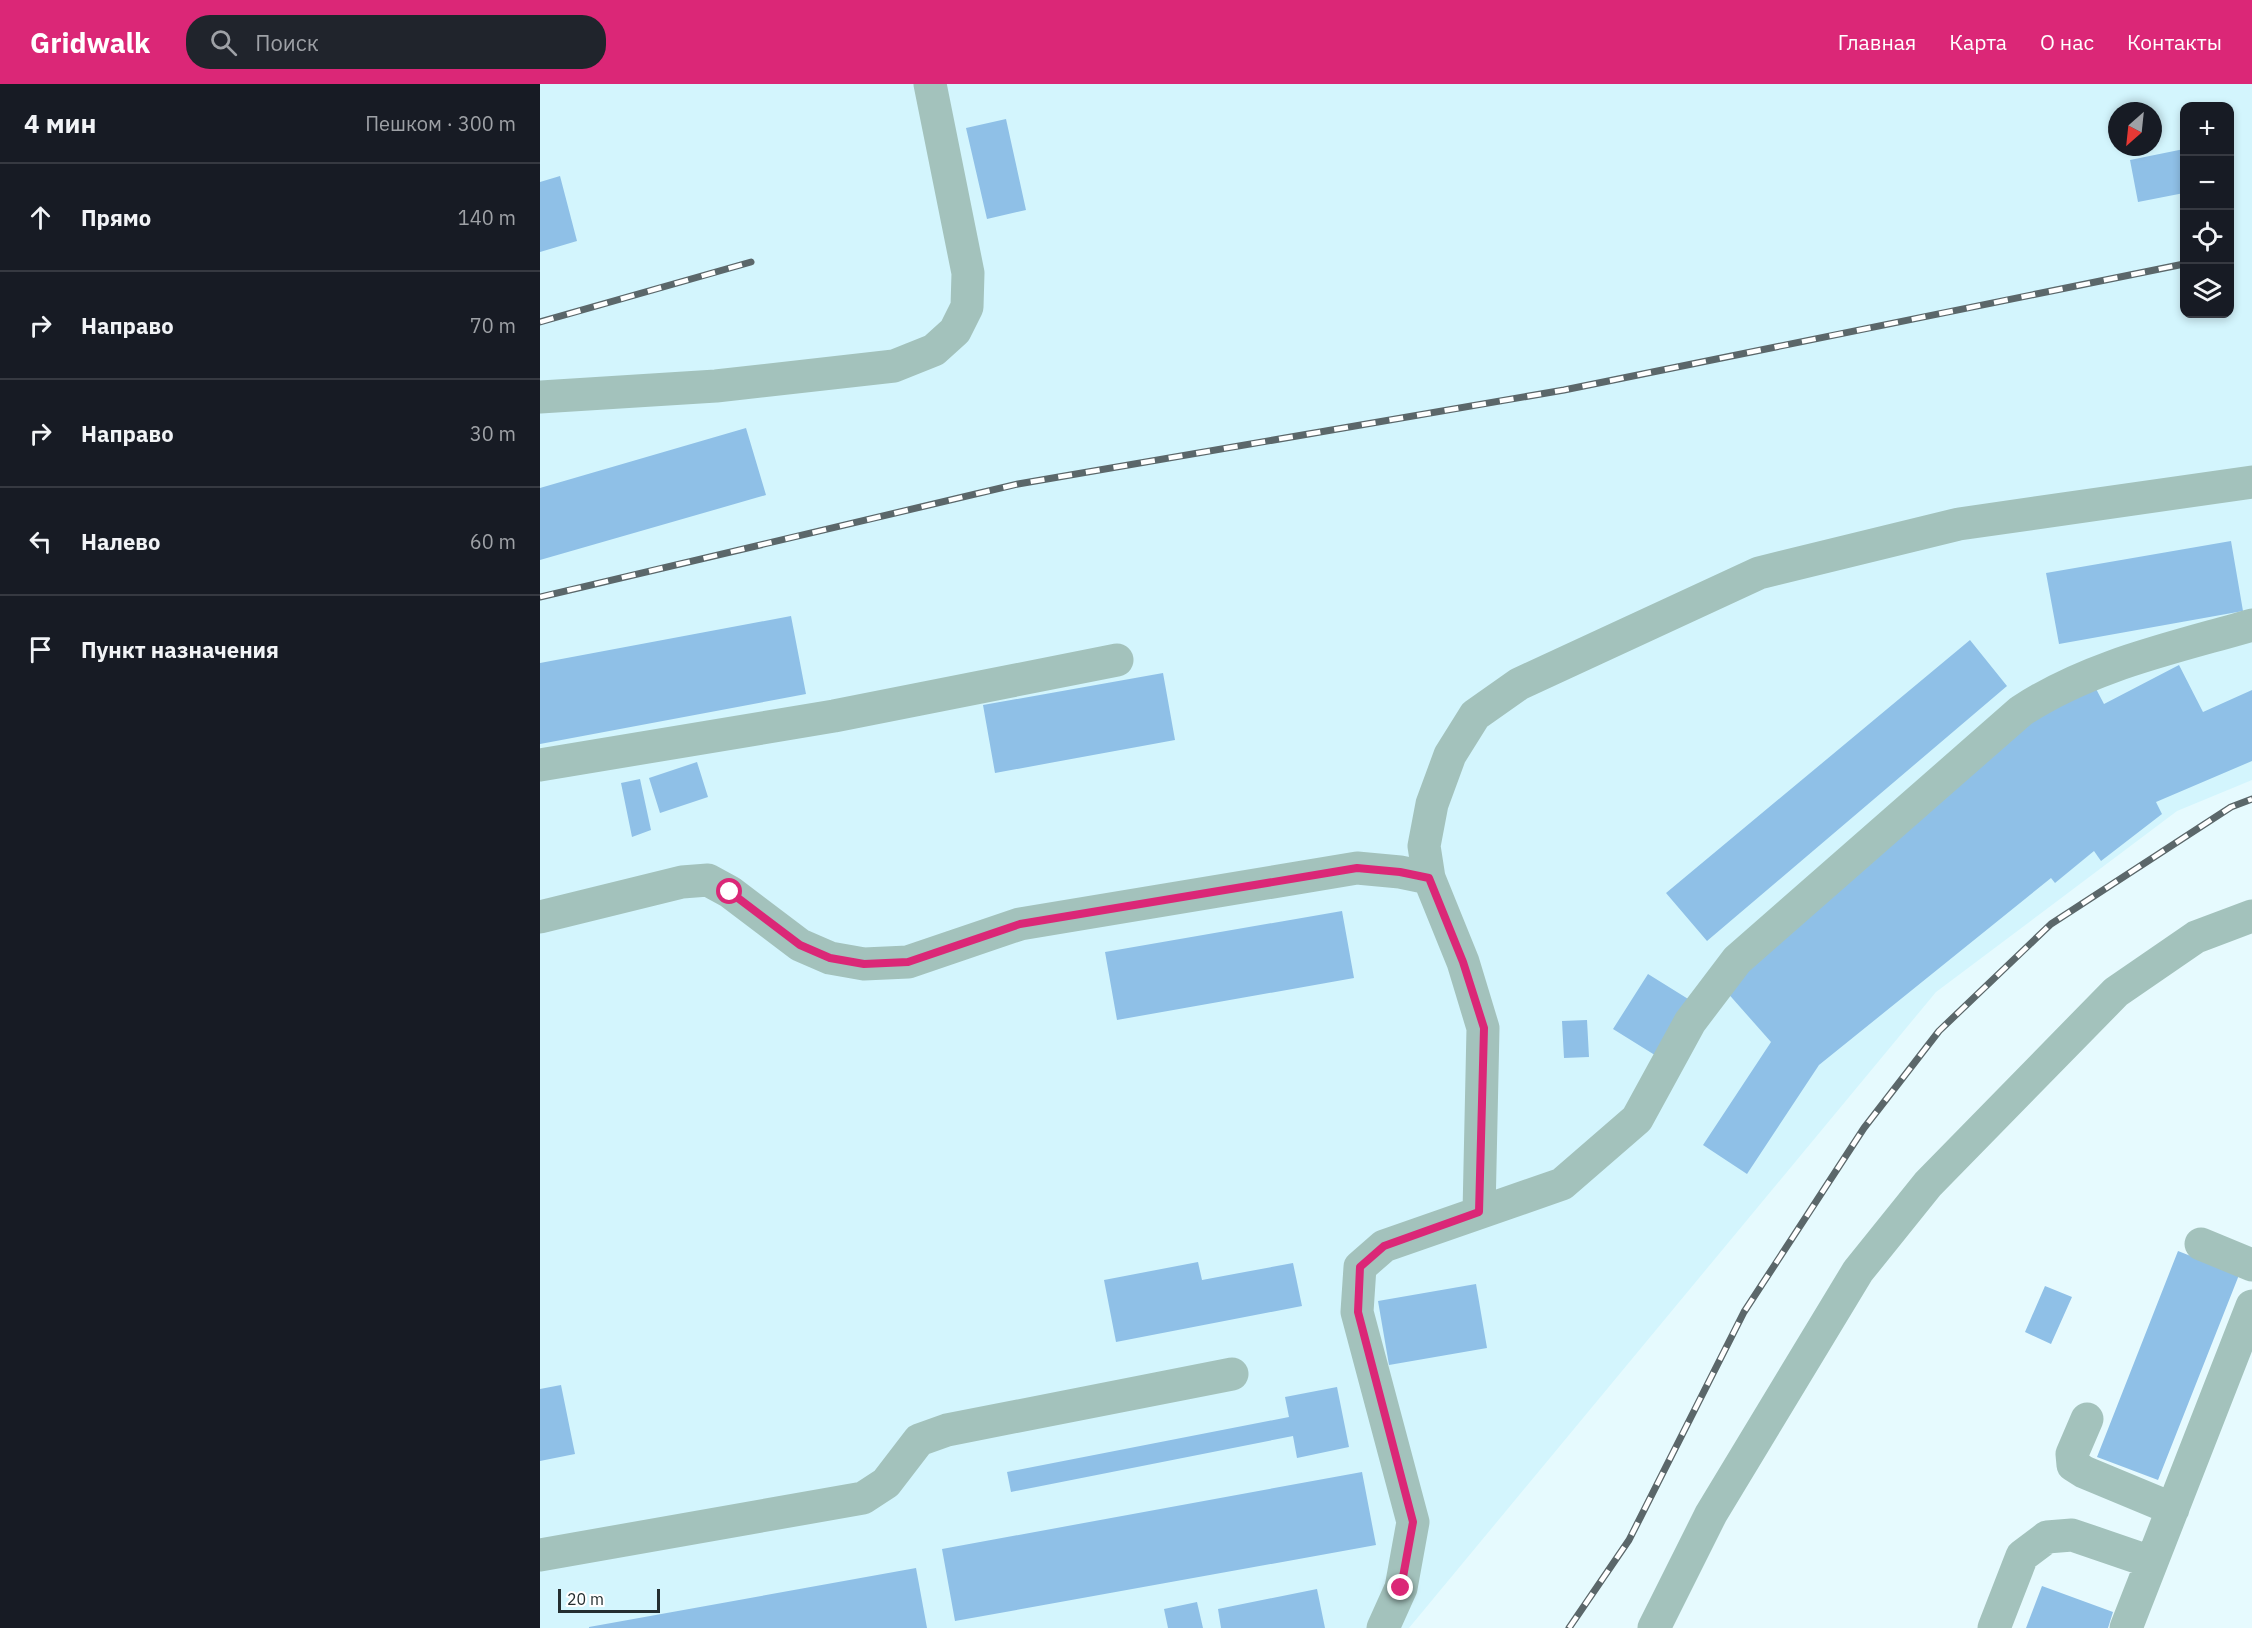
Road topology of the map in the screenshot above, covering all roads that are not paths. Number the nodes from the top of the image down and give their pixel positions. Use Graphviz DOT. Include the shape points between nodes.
graph roads {
  1 [pos="930,84"];
  2 [pos="540,397"];
  3 [pos="2252,482"];
  4 [pos="2252,625"];
  5 [pos="1117,660"];
  6 [pos="540,765"];
  7 [pos="1429,878"];
  8 [pos="540,916"];
  9 [pos="2252,916"];
  10 [pos="1479,1212"];
  11 [pos="2200,1244"];
  12 [pos="2252,1265"];
  13 [pos="2252,1306"];
  14 [pos="1232,1374"];
  15 [pos="2087,1419"];
  16 [pos="2173,1509"];
  17 [pos="540,1555"];
  18 [pos="2151,1562"];
  19 [pos="1383,1628"];
  20 [pos="1654,1628"];
  21 [pos="1994,1628"];
  22 [pos="2126,1628"];
  1 -- 2 [label="street" via="968,273 967,307 955,331 934,350 894,366 716,386"];
  3 -- 7 [label="street" via="1959,524 1759,573 1519,684 1475,715 1450,755 1432,804 1424,846"];
  4 -- 10 [label="street" via="2091,672 2022,711 1737,960 1690,1022 1637,1119 1625,1132 1562,1184"];
  5 -- 6 [label="street" via="834,716"];
  7 -- 8 [label="street" via="1357,868 1020,924 908,962 864,964 830,958 800,945 708,880 682,882"];
  7 -- 10 [label="street" via="1463,962 1484,1028"];
  9 -- 20 [label="street" via="2196,937 2116,992 1928,1184 1858,1271 1711,1514"];
  10 -- 19 [label="street" via="1384,1246 1360,1267 1358,1312 1413,1522 1401,1588"];
  11 -- 12 [label="street"];
  13 -- 16 [label="street"];
  14 -- 17 [label="street" via="947,1430 919,1440 886,1483 863,1498"];
  15 -- 16 [label="street" via="2072,1454 2073,1465"];
  16 -- 18 [label="street"];
  18 -- 21 [label="street" via="2072,1535 2047,1537 2022,1556"];
  18 -- 22 [label="street"];
}
